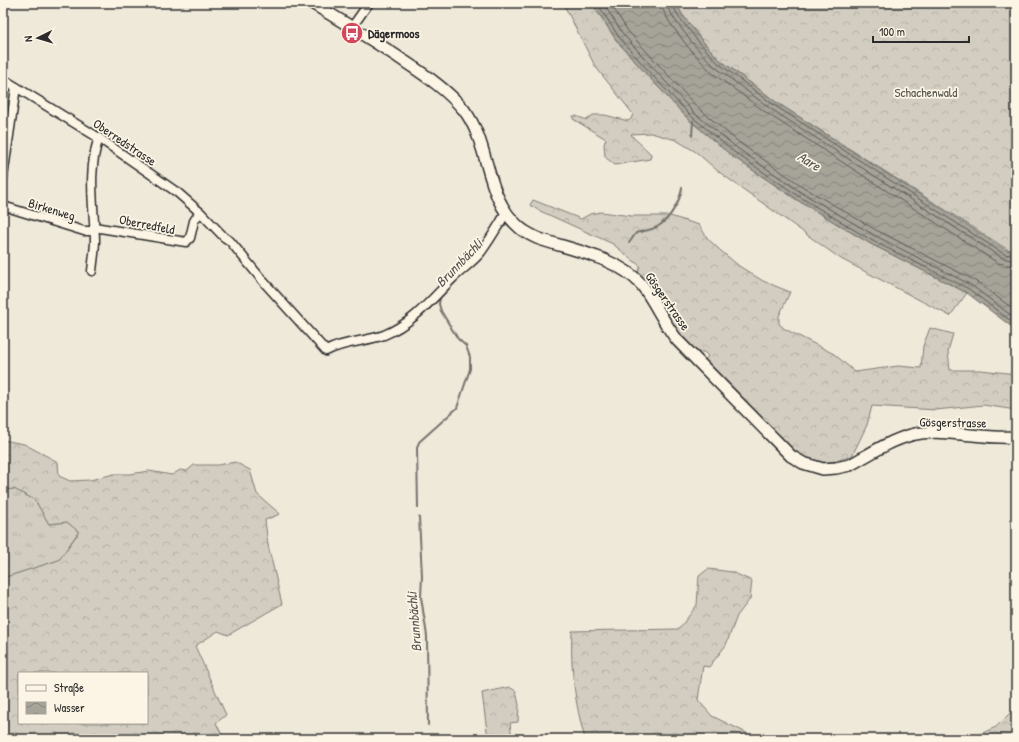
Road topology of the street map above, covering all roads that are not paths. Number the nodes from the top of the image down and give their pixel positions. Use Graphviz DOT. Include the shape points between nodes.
graph roads {
  1 [pos="312,3"];
  2 [pos="368,3"];
  3 [pos="352,28"];
  4 [pos="3,79"];
  5 [pos="16,87"];
  6 [pos="99,138"];
  7 [pos="3,176"];
  8 [pos="3,206"];
  9 [pos="200,212"];
  10 [pos="506,214"];
  11 [pos="94,229"];
  12 [pos="92,271"];
  13 [pos="1016,437"];
  1 -- 3 [label="main road, Gösgerstrasse"];
  2 -- 3 [label="street"];
  3 -- 10 [label="main road, Gösgerstrasse" via="441,86 453,97 476,131 496,196"];
  4 -- 5 [label="street, Oberredstrasse"];
  5 -- 6 [label="street, Oberredstrasse"];
  5 -- 7 [label="street"];
  6 -- 9 [label="street, Oberredstrasse" via="178,193"];
  6 -- 11 [label="street" via="92,180"];
  8 -- 11 [label="street, Birkenweg" via="84,231"];
  9 -- 10 [label="street, Oberredstrasse" via="235,247 326,351 342,344 384,335 413,318 480,253"];
  9 -- 11 [label="street, Oberredfeld" via="186,242"];
  10 -- 13 [label="main road, Gösgerstrasse" via="519,227 537,238 616,264 631,274 644,289 678,341 797,460 823,469 842,467 896,440 920,434"];
  11 -- 12 [label="street"];
}
